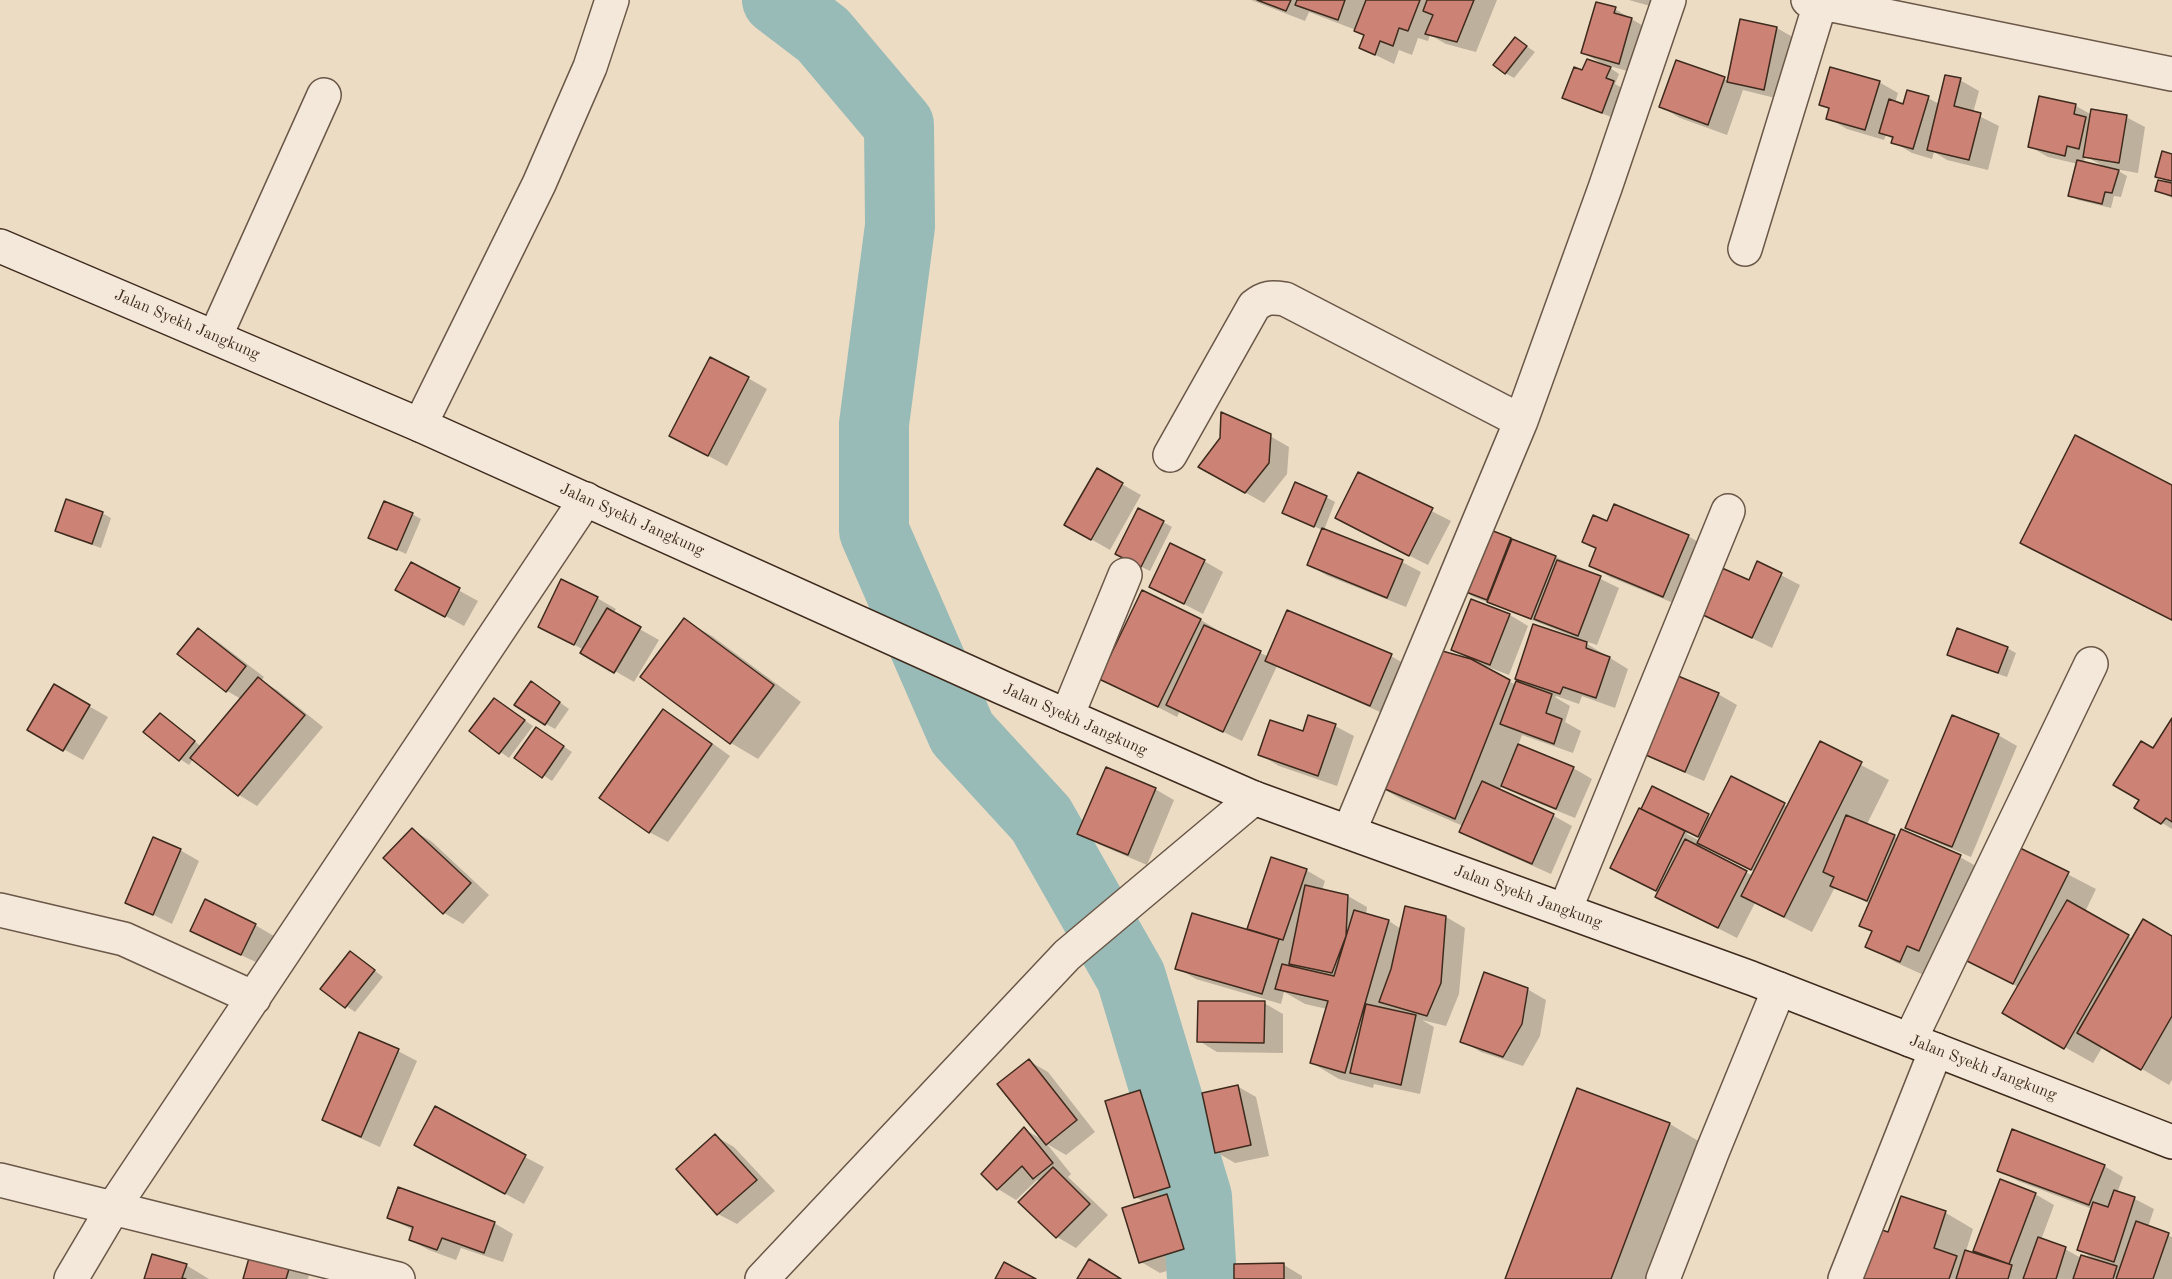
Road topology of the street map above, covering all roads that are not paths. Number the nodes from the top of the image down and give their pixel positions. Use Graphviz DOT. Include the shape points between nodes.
graph roads {
  1 [pos="612,0"];
  2 [pos="1669,0"];
  3 [pos="1814,2"];
  4 [pos="2172,74"];
  5 [pos="324,95"];
  6 [pos="0,246"];
  7 [pos="1745,249"];
  8 [pos="215,337"];
  9 [pos="1521,421"];
  10 [pos="420,425"];
  11 [pos="1170,455"];
  12 [pos="586,499"];
  13 [pos="1728,512"];
  14 [pos="1125,575"];
  15 [pos="2091,664"];
  16 [pos="1067,716"];
  17 [pos="1254,798"];
  18 [pos="1349,832"];
  19 [pos="0,909"];
  20 [pos="1565,910"];
  21 [pos="1779,989"];
  22 [pos="254,998"];
  23 [pos="1923,1045"];
  24 [pos="2172,1142"];
  25 [pos="0,1180"];
  26 [pos="113,1208"];
  27 [pos="71,1279"];
  28 [pos="398,1279"];
  29 [pos="762,1279"];
  30 [pos="1663,1279"];
  31 [pos="1845,1279"];
  1 -- 10 [label="street" via="590,67 539,184"];
  2 -- 9 [label="street"];
  3 -- 4 [label="street"];
  3 -- 7 [label="street"];
  5 -- 8 [label="street"];
  6 -- 8 [label="street, Jalan Syekh Jangkung"];
  8 -- 10 [label="street, Jalan Syekh Jangkung"];
  9 -- 11 [label="street" via="1285,299 1272,297 1254,306"];
  9 -- 18 [label="street"];
  10 -- 12 [label="street, Jalan Syekh Jangkung"];
  12 -- 16 [label="street, Jalan Syekh Jangkung"];
  12 -- 22 [label="street"];
  13 -- 20 [label="street"];
  14 -- 16 [label="street"];
  15 -- 23 [label="street"];
  16 -- 17 [label="street, Jalan Syekh Jangkung"];
  17 -- 18 [label="street, Jalan Syekh Jangkung"];
  17 -- 29 [label="street" via="1067,955"];
  18 -- 20 [label="street, Jalan Syekh Jangkung"];
  19 -- 22 [label="street" via="124,939"];
  20 -- 21 [label="street, Jalan Syekh Jangkung"];
  21 -- 23 [label="street, Jalan Syekh Jangkung"];
  21 -- 30 [label="street"];
  22 -- 26 [label="street"];
  23 -- 24 [label="street, Jalan Syekh Jangkung"];
  23 -- 31 [label="street"];
  25 -- 26 [label="street"];
  26 -- 27 [label="street"];
  26 -- 28 [label="street"];
}
